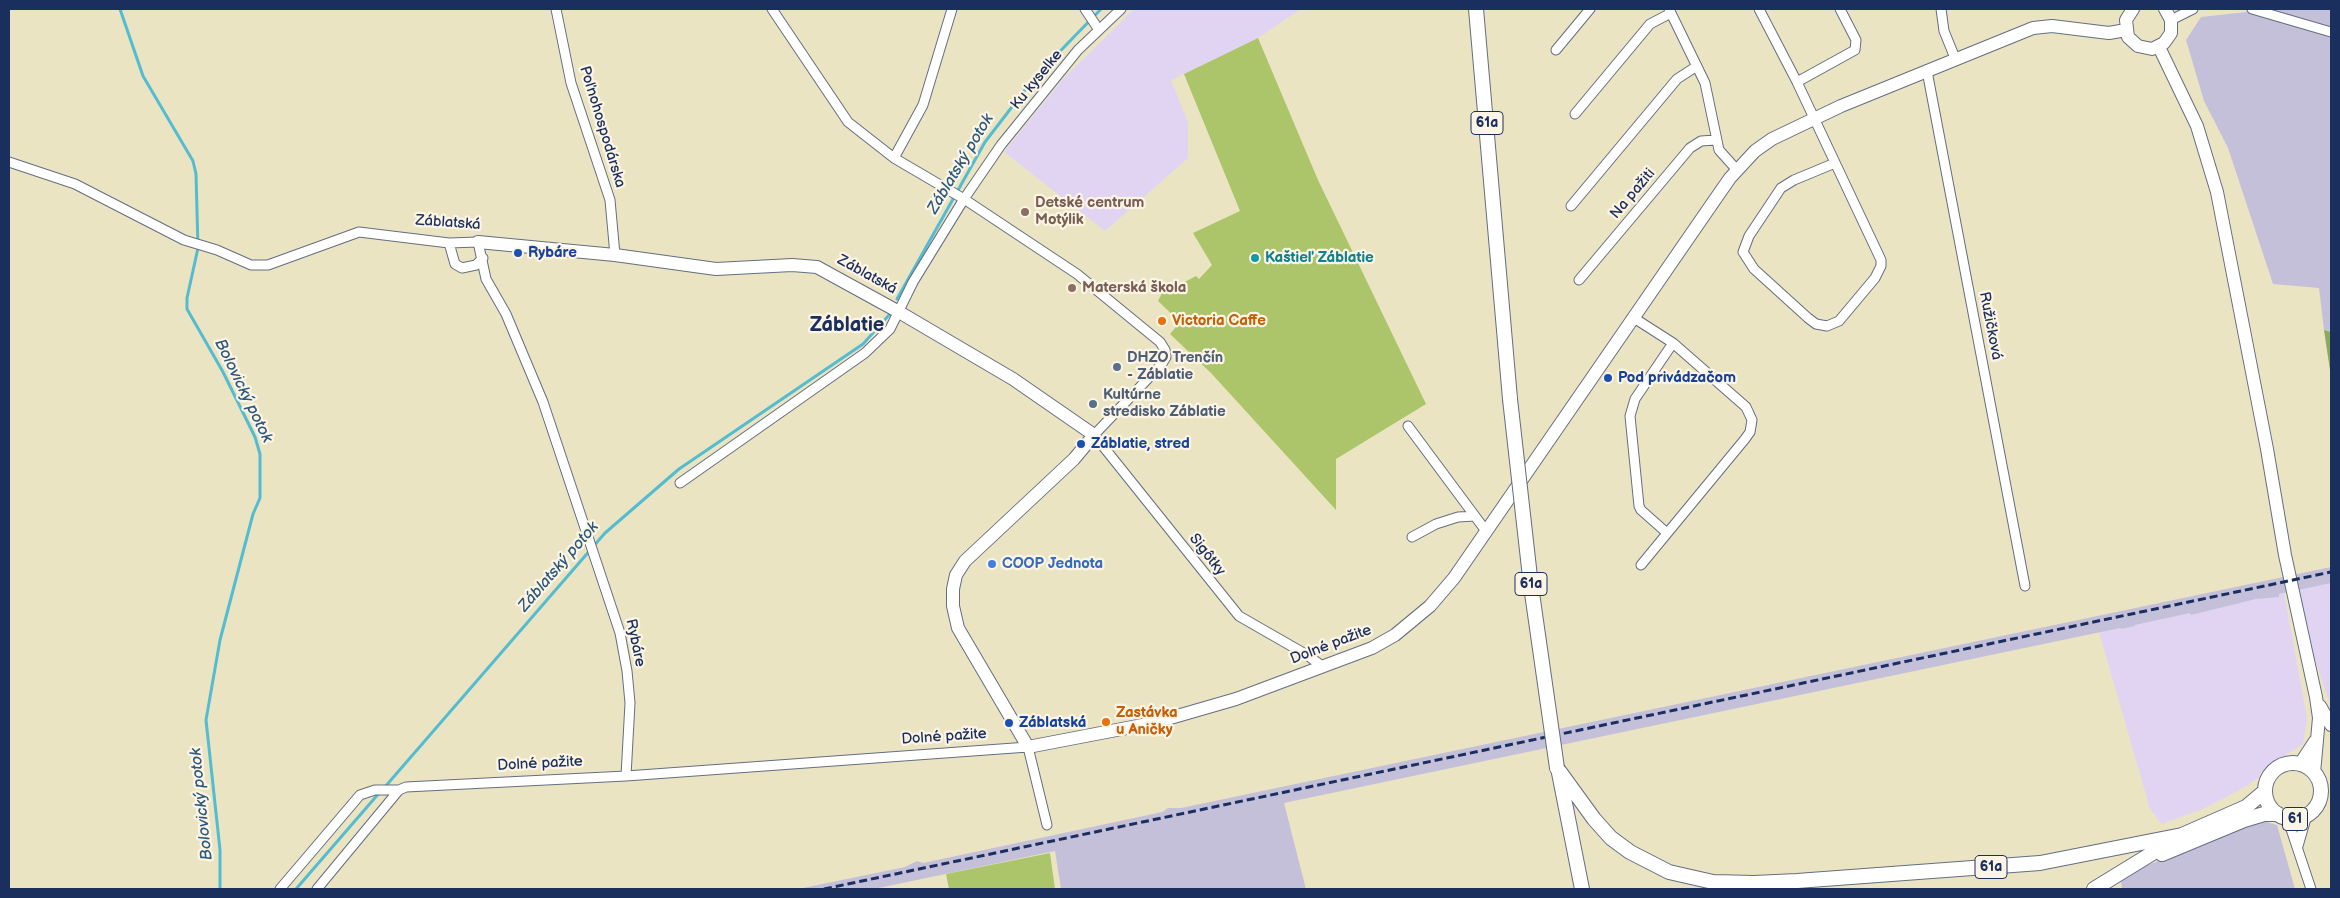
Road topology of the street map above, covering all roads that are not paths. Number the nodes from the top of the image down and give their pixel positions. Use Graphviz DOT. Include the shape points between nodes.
graph roads {
  1 [pos="556,9"];
  2 [pos="772,9"];
  3 [pos="952,9"];
  4 [pos="1121,9"];
  5 [pos="1476,9"];
  6 [pos="1590,9"];
  7 [pos="1759,9"];
  8 [pos="1840,9"];
  9 [pos="1941,9"];
  10 [pos="2133,9"];
  11 [pos="2193,9"];
  12 [pos="2252,9"];
  13 [pos="1670,11"];
  14 [pos="1087,12"];
  15 [pos="2168,14"];
  16 [pos="1098,28"];
  17 [pos="2126,30"];
  18 [pos="2331,32"];
  19 [pos="2159,47"];
  20 [pos="1556,50"];
  21 [pos="1955,58"];
  22 [pos="1697,66"];
  23 [pos="1927,71"];
  24 [pos="1797,82"];
  25 [pos="1575,114"];
  26 [pos="1814,118"];
  27 [pos="1716,140"];
  28 [pos="894,158"];
  29 [pos="9,162"];
  30 [pos="1835,163"];
  31 [pos="1737,170"];
  32 [pos="964,199"];
  33 [pos="1571,206"];
  34 [pos="478,242"];
  35 [pos="449,243"];
  36 [pos="614,255"];
  37 [pos="482,258"];
  38 [pos="1579,280"];
  39 [pos="899,312"];
  40 [pos="1634,318"];
  41 [pos="1674,343"];
  42 [pos="1408,426"];
  43 [pos="1094,435"];
  44 [pos="680,483"];
  45 [pos="1475,516"];
  46 [pos="1486,531"];
  47 [pos="1667,533"];
  48 [pos="1412,537"];
  49 [pos="1641,565"];
  50 [pos="2025,586"];
  51 [pos="1322,666"];
  52 [pos="2316,697"];
  53 [pos="2331,725"];
  54 [pos="2316,739"];
  55 [pos="1028,747"];
  56 [pos="2300,764"];
  57 [pos="1558,768"];
  58 [pos="626,776"];
  59 [pos="2321,777"];
  60 [pos="395,790"];
  61 [pos="2265,791"];
  62 [pos="2331,798"];
  63 [pos="2311,811"];
  64 [pos="2280,815"];
  65 [pos="1047,825"];
  66 [pos="2182,834"];
  67 [pos="2298,846"];
  68 [pos="2100,885"];
  69 [pos="280,889"];
  70 [pos="317,889"];
  71 [pos="1582,889"];
  72 [pos="2311,889"];
  1 -- 36 [label="street, Poľnohospodárska" via="571,83 610,200"];
  2 -- 28 [label="street" via="848,122"];
  3 -- 28 [label="street" via="923,105"];
  4 -- 16 [label="street, Ku kyselke"];
  5 -- 57 [label="main road, 61a, bridge" via="1510,399 1531,586"];
  6 -- 20 [label="street"];
  7 -- 24 [label="street"];
  8 -- 24 [label="street" via="1856,40 1855,50"];
  9 -- 21 [label="street" via="1944,31"];
  10 -- 17 [label="street" via="2126,20"];
  11 -- 15 [label="street"];
  12 -- 18 [label="street"];
  13 -- 22 [label="street"];
  13 -- 25 [label="street" via="1650,24"];
  14 -- 16 [label="street"];
  15 -- 19 [label="street" via="2171,33"];
  16 -- 32 [label="street, Ku kyselke" via="1002,145"];
  17 -- 19 [label="street" via="2138,46 2145,49"];
  17 -- 21 [label="street, Dolné pažite" via="2109,33 2052,26 2033,28"];
  19 -- 52 [label="street" via="2197,126 2217,192 2268,450 2285,555"];
  21 -- 23 [label="street, Dolné pažite"];
  22 -- 27 [label="street" via="1708,90"];
  22 -- 33 [label="street" via="1677,78"];
  23 -- 26 [label="street, Dolné pažite"];
  23 -- 50 [label="street, Ružičková"];
  24 -- 26 [label="street"];
  26 -- 30 [label="street"];
  26 -- 31 [label="street, Dolné pažite" via="1772,139"];
  27 -- 31 [label="street" via="1721,154"];
  27 -- 38 [label="street, Na pažiti" via="1701,141 1690,148"];
  28 -- 32 [label="street"];
  29 -- 35 [label="street, Záblatská" via="75,184 198,244 250,265 268,265 359,232"];
  30 -- 30 [label="street" via="1782,188 1749,236 1744,252 1754,269 1808,318 1827,326 1839,321 1875,278 1881,266 1878,253"];
  31 -- 40 [label="street, Dolné pažite"];
  32 -- 39 [label="street, Ku kyselke" via="913,282"];
  32 -- 43 [label="street" via="1077,274 1160,342 1165,350 1166,357 1161,365"];
  34 -- 35 [label="street, Záblatská"];
  34 -- 36 [label="street, Záblatská"];
  34 -- 37 [label="street, Rybáre"];
  35 -- 37 [label="street" via="455,264 462,268 476,265"];
  36 -- 39 [label="street, Záblatská" via="716,268 817,267"];
  37 -- 58 [label="street, Rybáre" via="486,279 506,314 543,402 620,633 630,703"];
  39 -- 43 [label="street, Záblatská" via="1013,379"];
  39 -- 44 [label="street, Záblatská" via="890,328 865,353"];
  40 -- 41 [label="street"];
  40 -- 46 [label="street, Dolné pažite"];
  41 -- 47 [label="street" via="1635,399 1630,416 1639,506"];
  41 -- 47 [label="street" via="1746,407 1752,426 1745,439"];
  42 -- 45 [label="street"];
  43 -- 51 [label="street, Sigôtky" via="1239,616"];
  43 -- 55 [label="street" via="1074,459 965,561 956,575 953,589 958,628"];
  45 -- 46 [label="street"];
  45 -- 48 [label="street" via="1451,519"];
  46 -- 51 [label="street, Dolné pažite" via="1444,592 1421,615 1384,642"];
  47 -- 49 [label="street"];
  51 -- 55 [label="street, Dolné pažite" via="1236,699 1153,723"];
  52 -- 53 [label="street"];
  52 -- 54 [label="street" via="2319,718"];
  54 -- 56 [label="street"];
  54 -- 59 [label="street"];
  55 -- 58 [label="street, Dolné pažite"];
  55 -- 65 [label="street"];
  56 -- 59 [label="main road"];
  56 -- 61 [label="main road, 61" via="2290,763 2274,770"];
  57 -- 66 [label="main road, 61a" via="1611,838 1649,863 1677,874 1713,882 1797,881 2040,863"];
  57 -- 71 [label="main road, 61a"];
  58 -- 60 [label="street, Dolné pažite"];
  59 -- 63 [label="main road, 61" via="2320,792"];
  60 -- 69 [label="street, Dolné pažite" via="375,790 353,802"];
  60 -- 70 [label="street"];
  61 -- 64 [label="main road, 61" via="2271,808"];
  61 -- 66 [label="main road, 61" via="2246,807"];
  62 -- 63 [label="main road, 61"];
  63 -- 64 [label="main road, 61" via="2295,819"];
  63 -- 67 [label="street"];
  64 -- 67 [label="street" via="2291,828"];
  64 -- 68 [label="main road, 61" via="2264,814 2244,820 2160,855"];
  66 -- 68 [label="main road, 61"];
  67 -- 72 [label="street"];
}
